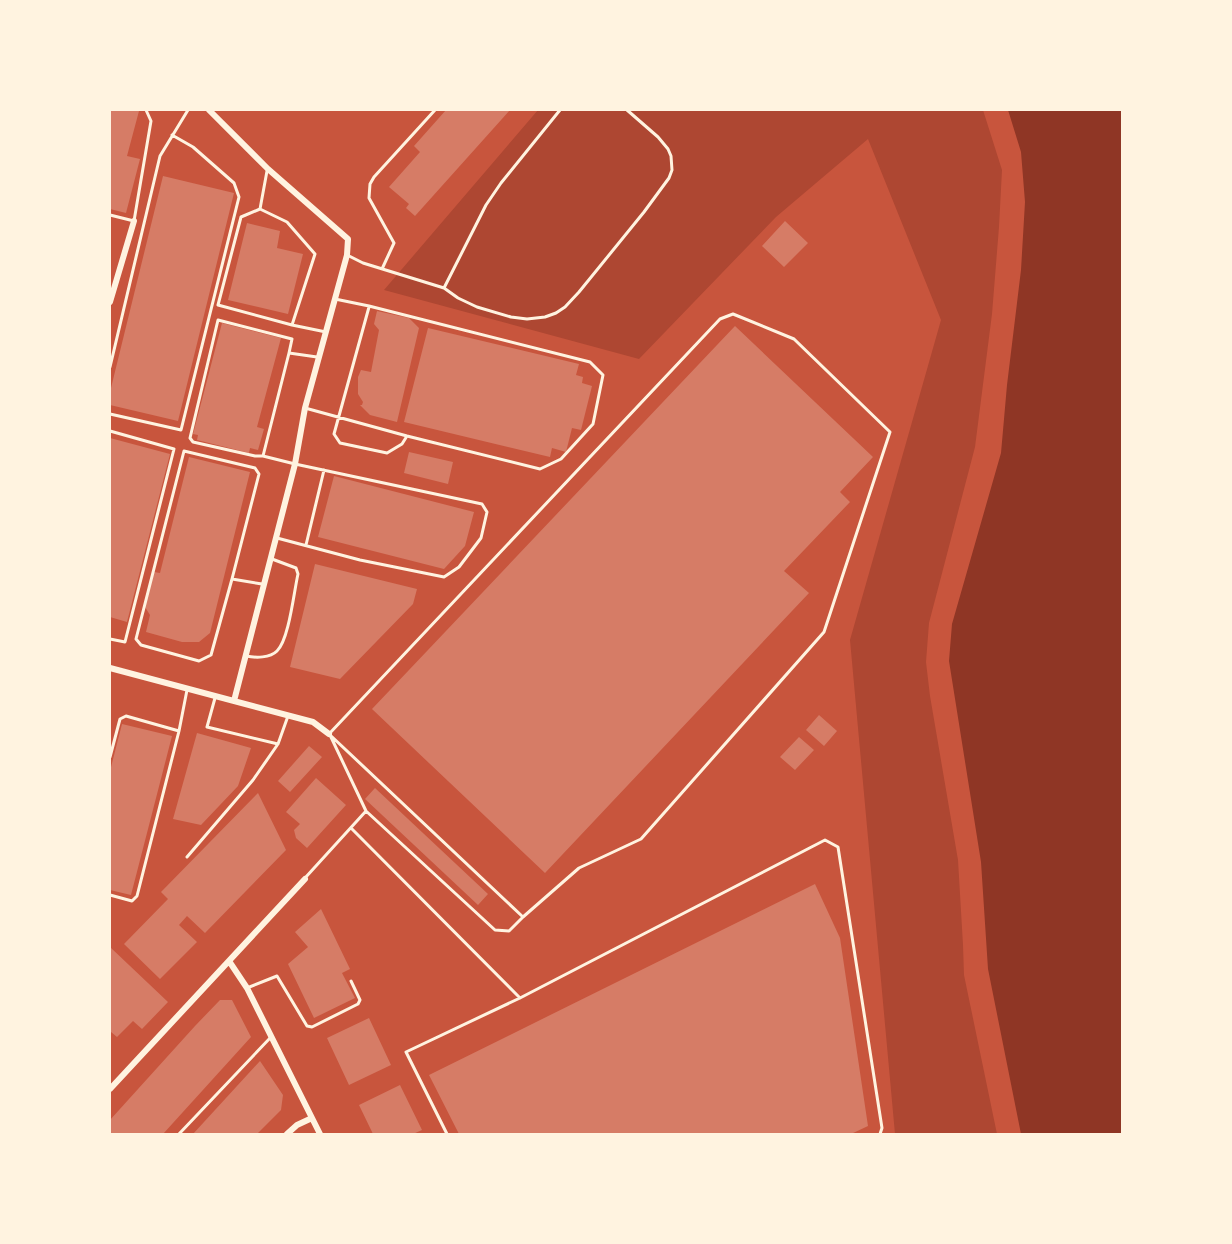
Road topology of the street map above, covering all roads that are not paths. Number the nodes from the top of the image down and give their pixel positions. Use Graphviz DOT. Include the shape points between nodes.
graph roads {
  1 [pos="146,110"];
  2 [pos="188,110"];
  3 [pos="209,110"];
  4 [pos="435,110"];
  5 [pos="560,110"];
  6 [pos="627,110"];
  7 [pos="172,135"];
  8 [pos="268,169"];
  9 [pos="260,209"];
  10 [pos="110,216"];
  11 [pos="134,221"];
  12 [pos="347,255"];
  13 [pos="382,269"];
  14 [pos="444,288"];
  15 [pos="335,299"];
  16 [pos="110,302"];
  17 [pos="369,306"];
  18 [pos="292,325"];
  19 [pos="327,332"];
  20 [pos="289,353"];
  21 [pos="320,357"];
  22 [pos="110,368"];
  23 [pos="305,408"];
  24 [pos="110,414"];
  25 [pos="338,418"];
  26 [pos="110,431"];
  27 [pos="407,436"];
  28 [pos="263,456"];
  29 [pos="295,464"];
  30 [pos="324,470"];
  31 [pos="277,537"];
  32 [pos="306,545"];
  33 [pos="272,559"];
  34 [pos="232,579"];
  35 [pos="264,584"];
  36 [pos="110,639"];
  37 [pos="246,657"];
  38 [pos="110,668"];
  39 [pos="110,676"];
  40 [pos="187,688"];
  41 [pos="215,696"];
  42 [pos="234,701"];
  43 [pos="288,715"];
  44 [pos="179,731"];
  45 [pos="329,734"];
  46 [pos="278,744"];
  47 [pos="110,757"];
  48 [pos="366,811"];
  49 [pos="351,828"];
  50 [pos="187,857"];
  51 [pos="305,879"];
  52 [pos="110,895"];
  53 [pos="523,917"];
  54 [pos="229,961"];
  55 [pos="351,981"];
  56 [pos="247,987"];
  57 [pos="520,998"];
  58 [pos="272,1036"];
  59 [pos="110,1089"];
  60 [pos="312,1118"];
  61 [pos="179,1134"];
  62 [pos="288,1134"];
  63 [pos="320,1134"];
  64 [pos="447,1134"];
  65 [pos="880,1134"];
  1 -- 11 [label="lane" via="151,121"];
  2 -- 7 [label="lane"];
  3 -- 8 [label="street"];
  4 -- 13 [label="lane" via="370,184 369,198 394,243"];
  5 -- 14 [label="lane" via="486,205"];
  6 -- 14 [label="lane" via="669,149 672,170 644,212 565,307 545,317 527,319 477,307"];
  7 -- 22 [label="lane" via="160,156"];
  7 -- 24 [label="lane" via="193,147 234,183 239,197 181,430"];
  8 -- 9 [label="lane"];
  8 -- 12 [label="street" via="348,239"];
  9 -- 18 [label="lane" via="287,222 315,254"];
  9 -- 18 [label="lane" via="241,217 218,305"];
  10 -- 11 [label="lane"];
  11 -- 16 [label="street"];
  12 -- 13 [label="lane"];
  12 -- 15 [label="street"];
  13 -- 14 [label="lane"];
  15 -- 17 [label="lane"];
  15 -- 19 [label="street"];
  17 -- 25 [label="lane"];
  17 -- 27 [label="lane" via="590,362 603,375 593,423 561,459 540,469"];
  18 -- 19 [label="lane"];
  19 -- 21 [label="street"];
  20 -- 21 [label="lane"];
  20 -- 28 [label="lane"];
  20 -- 28 [label="lane" via="292,339 218,320 190,438"];
  21 -- 23 [label="street"];
  23 -- 25 [label="lane"];
  23 -- 29 [label="street"];
  25 -- 27 [label="lane"];
  25 -- 27 [label="lane" via="334,434 340,443 387,453"];
  26 -- 36 [label="lane" via="174,449 124,642"];
  28 -- 29 [label="lane"];
  29 -- 30 [label="lane"];
  29 -- 31 [label="street"];
  30 -- 32 [label="lane"];
  30 -- 32 [label="lane" via="482,504 487,512 481,538 459,567 444,577"];
  31 -- 32 [label="lane"];
  31 -- 33 [label="street"];
  33 -- 35 [label="street"];
  33 -- 37 [label="lane" via="296,568 298,574 284,642 276,652"];
  34 -- 34 [label="lane" via="259,474 255,468 184,451 136,639 141,645 199,661 212,655"];
  34 -- 35 [label="lane"];
  35 -- 37 [label="street"];
  37 -- 42 [label="street"];
  38 -- 39 [label="lane"];
  38 -- 40 [label="street"];
  40 -- 41 [label="street"];
  40 -- 44 [label="lane"];
  41 -- 42 [label="street"];
  41 -- 46 [label="lane" via="207,727"];
  42 -- 43 [label="street"];
  43 -- 45 [label="street" via="313,722"];
  43 -- 46 [label="lane"];
  44 -- 47 [label="lane" via="126,716 120,719"];
  44 -- 52 [label="lane" via="137,896 132,901"];
  45 -- 48 [label="lane"];
  45 -- 53 [label="lane"];
  45 -- 53 [label="lane" via="720,319 733,314 794,339 890,432 824,632 641,840 579,868"];
  46 -- 50 [label="lane" via="253,780"];
  48 -- 49 [label="lane"];
  48 -- 53 [label="lane" via="495,930 509,931"];
  49 -- 51 [label="lane"];
  49 -- 57 [label="lane"];
  51 -- 54 [label="street"];
  54 -- 56 [label="street"];
  54 -- 59 [label="street"];
  55 -- 56 [label="lane" via="360,1000 358,1004 312,1027 278,976"];
  56 -- 58 [label="street"];
  57 -- 64 [label="lane" via="406,1052"];
  57 -- 65 [label="lane" via="825,840 838,848"];
  58 -- 60 [label="street"];
  58 -- 61 [label="lane"];
  60 -- 62 [label="street"];
  60 -- 63 [label="street"];
}
